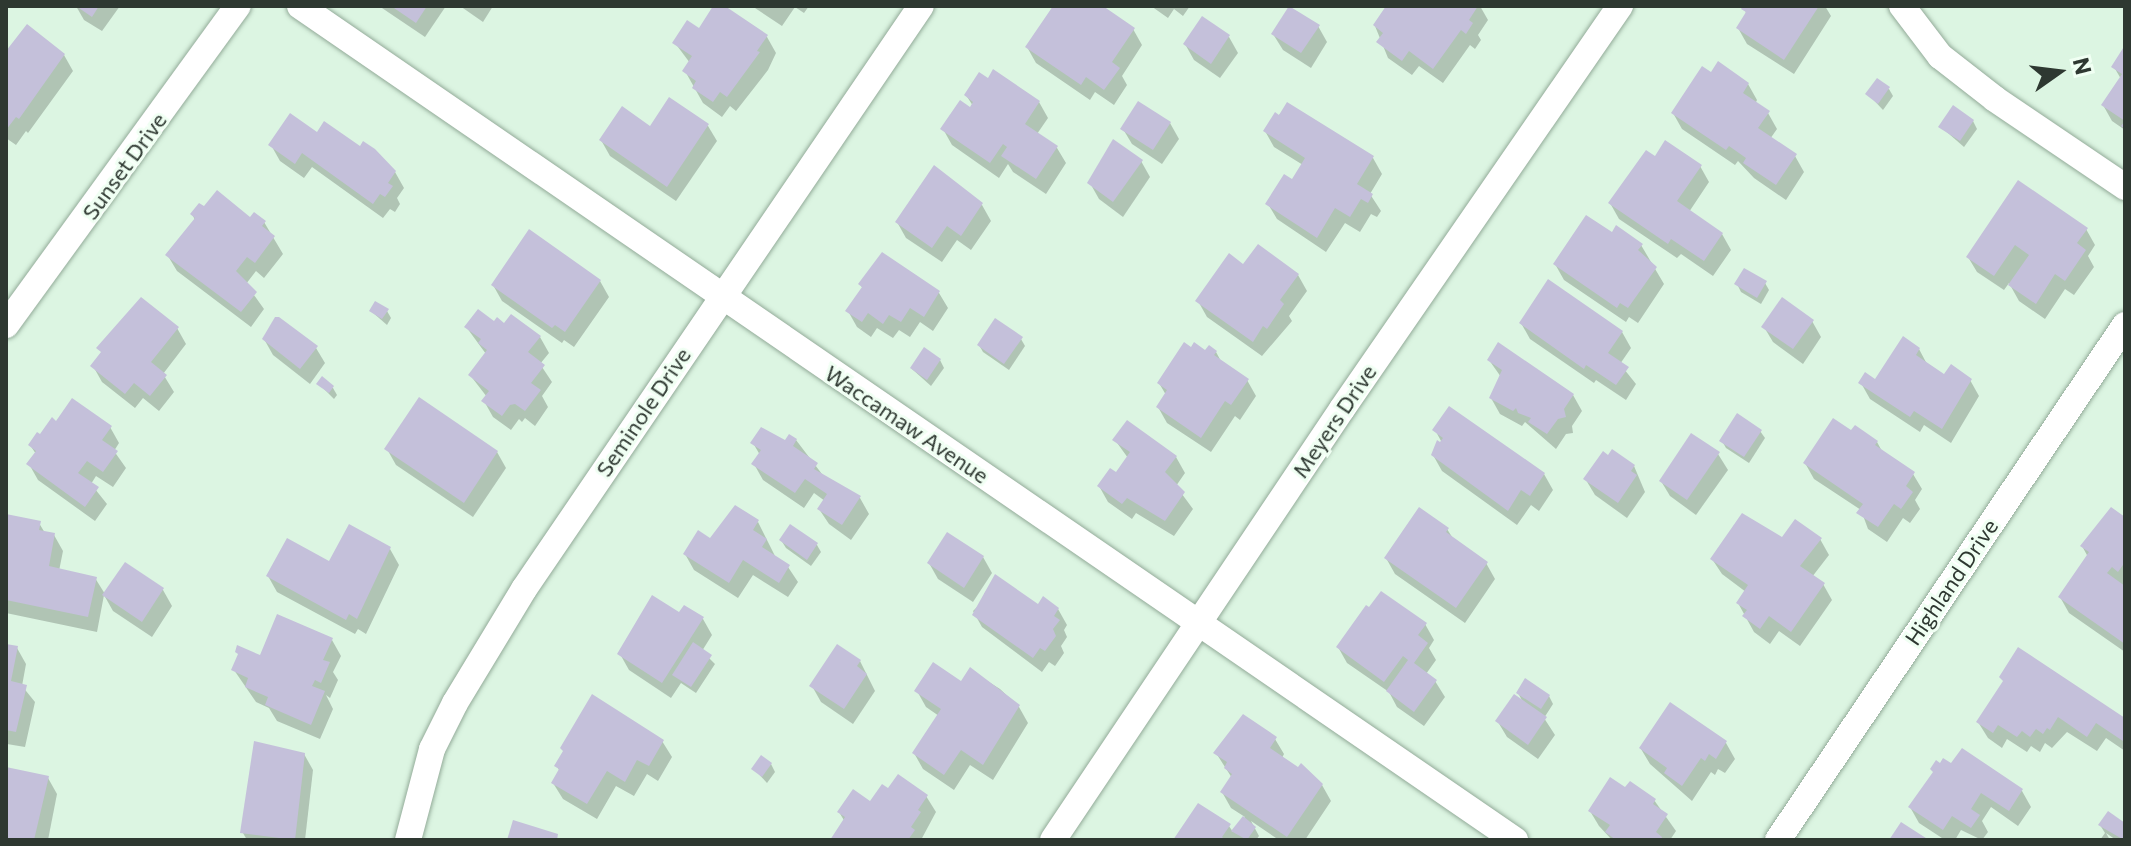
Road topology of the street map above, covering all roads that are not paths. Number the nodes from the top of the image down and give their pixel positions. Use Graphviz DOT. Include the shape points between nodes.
graph roads {
  1 [pos="238,6"];
  2 [pos="300,6"];
  3 [pos="921,6"];
  4 [pos="1620,6"];
  5 [pos="1902,6"];
  6 [pos="2125,187"];
  7 [pos="721,298"];
  8 [pos="6,325"];
  9 [pos="2125,325"];
  10 [pos="1197,622"];
  11 [pos="408,840"];
  12 [pos="1053,840"];
  13 [pos="1515,840"];
  14 [pos="1778,840"];
  1 -- 8 [label="street, Sunset Drive"];
  2 -- 7 [label="street, Waccamaw Avenue"];
  3 -- 7 [label="street, Seminole Drive"];
  4 -- 10 [label="street, Meyers Drive"];
  5 -- 6 [label="street" via="1940,56"];
  7 -- 10 [label="street, Waccamaw Avenue"];
  7 -- 11 [label="street, Seminole Drive" via="524,589 455,703 432,749"];
  9 -- 14 [label="street, Highland Drive"];
  10 -- 12 [label="street, Meyers Drive"];
  10 -- 13 [label="street, Waccamaw Avenue"];
}
